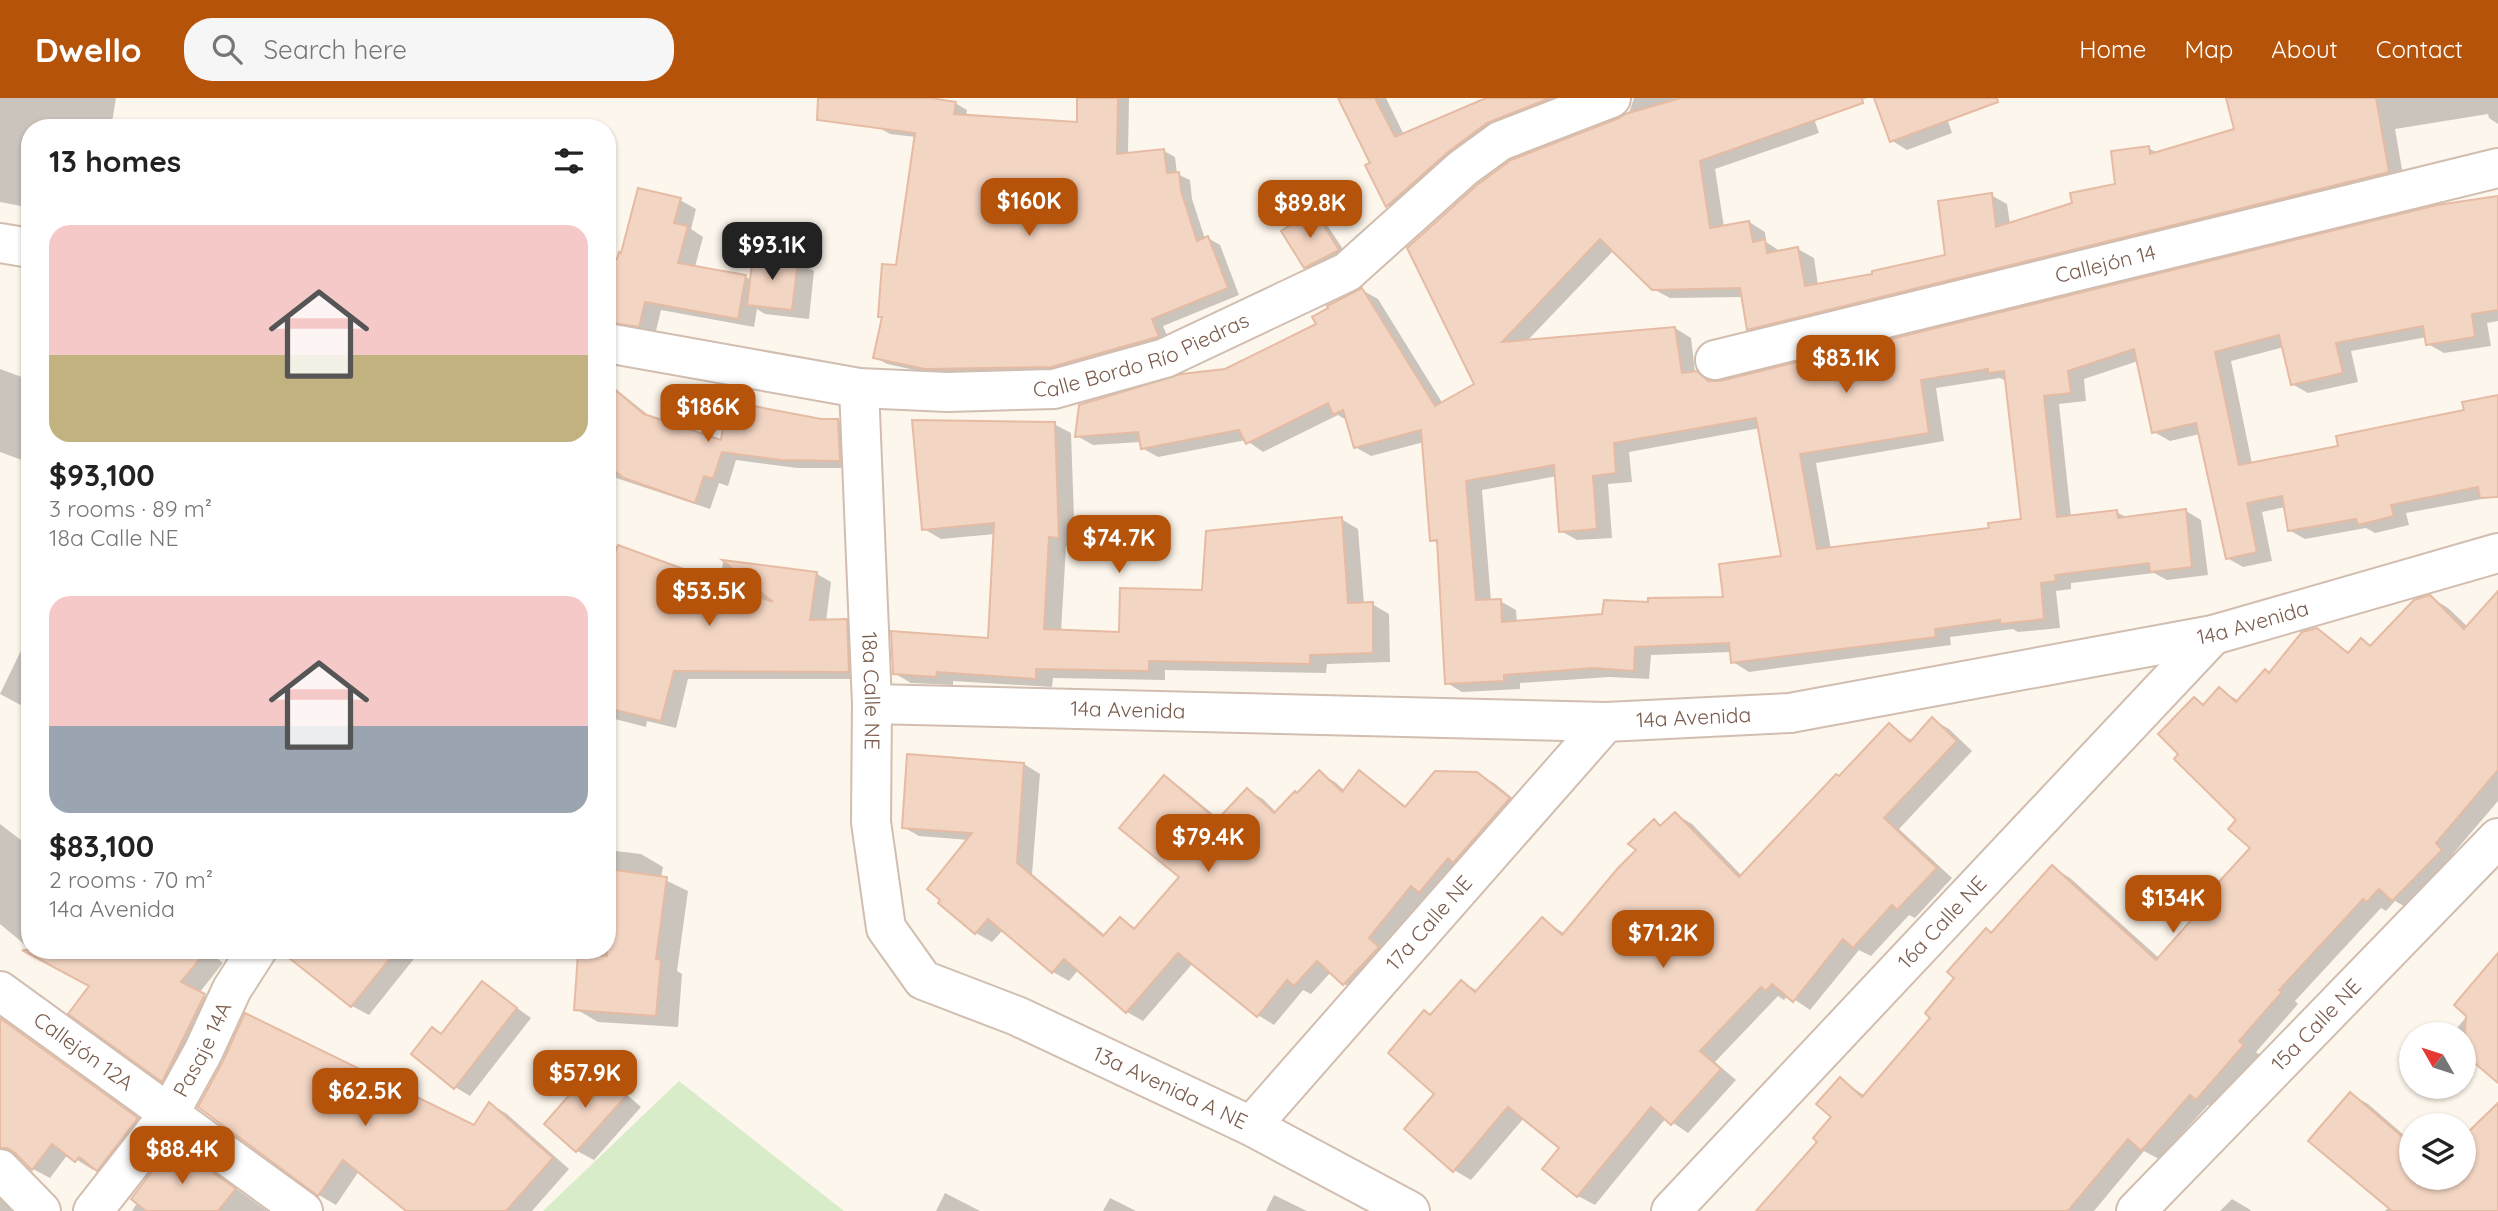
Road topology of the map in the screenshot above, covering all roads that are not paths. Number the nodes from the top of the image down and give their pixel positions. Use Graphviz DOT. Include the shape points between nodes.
graph roads {
  1 [pos="1611,98"];
  2 [pos="2498,168"];
  3 [pos="0,243"];
  4 [pos="21,246"];
  5 [pos="616,345"];
  6 [pos="1715,360"];
  7 [pos="859,388"];
  8 [pos="2498,553"];
  9 [pos="2213,635"];
  10 [pos="872,704"];
  11 [pos="1606,722"];
  12 [pos="2498,838"];
  13 [pos="251,959"];
  14 [pos="923,980"];
  15 [pos="0,991"];
  16 [pos="169,1114"];
  17 [pos="1251,1126"];
  18 [pos="0,1169"];
  19 [pos="41,1211"];
  20 [pos="93,1211"];
  21 [pos="303,1211"];
  22 [pos="1410,1211"];
  23 [pos="1671,1211"];
  24 [pos="2136,1211"];
  1 -- 7 [label="street, Calle Bordo Río Piedras" via="1500,141 1463,168 1347,272 1165,358 1054,389 947,392"];
  2 -- 6 [label="street, Callejón 14"];
  3 -- 4 [label="street"];
  5 -- 7 [label="street, Calle Bordo Río Piedras"];
  7 -- 10 [label="street, 18a Calle NE"];
  8 -- 9 [label="street, 14a Avenida"];
  9 -- 11 [label="street, 14a Avenida" via="1790,713"];
  9 -- 23 [label="street, 16a Calle NE"];
  10 -- 11 [label="street, 14a Avenida"];
  10 -- 14 [label="street, 18a Calle NE" via="871,822 886,928"];
  11 -- 17 [label="street, 17a Calle NE"];
  12 -- 24 [label="street, 15a Calle NE"];
  13 -- 16 [label="street, Pasaje 14A"];
  14 -- 17 [label="street, 13a Avenida A NE" via="1017,1016"];
  15 -- 16 [label="street, Callejón 12A"];
  16 -- 20 [label="street, Pasaje 14A"];
  16 -- 21 [label="street, Callejón 12A"];
  17 -- 22 [label="street, 13a Avenida A NE"];
  18 -- 19 [label="street"];
}
